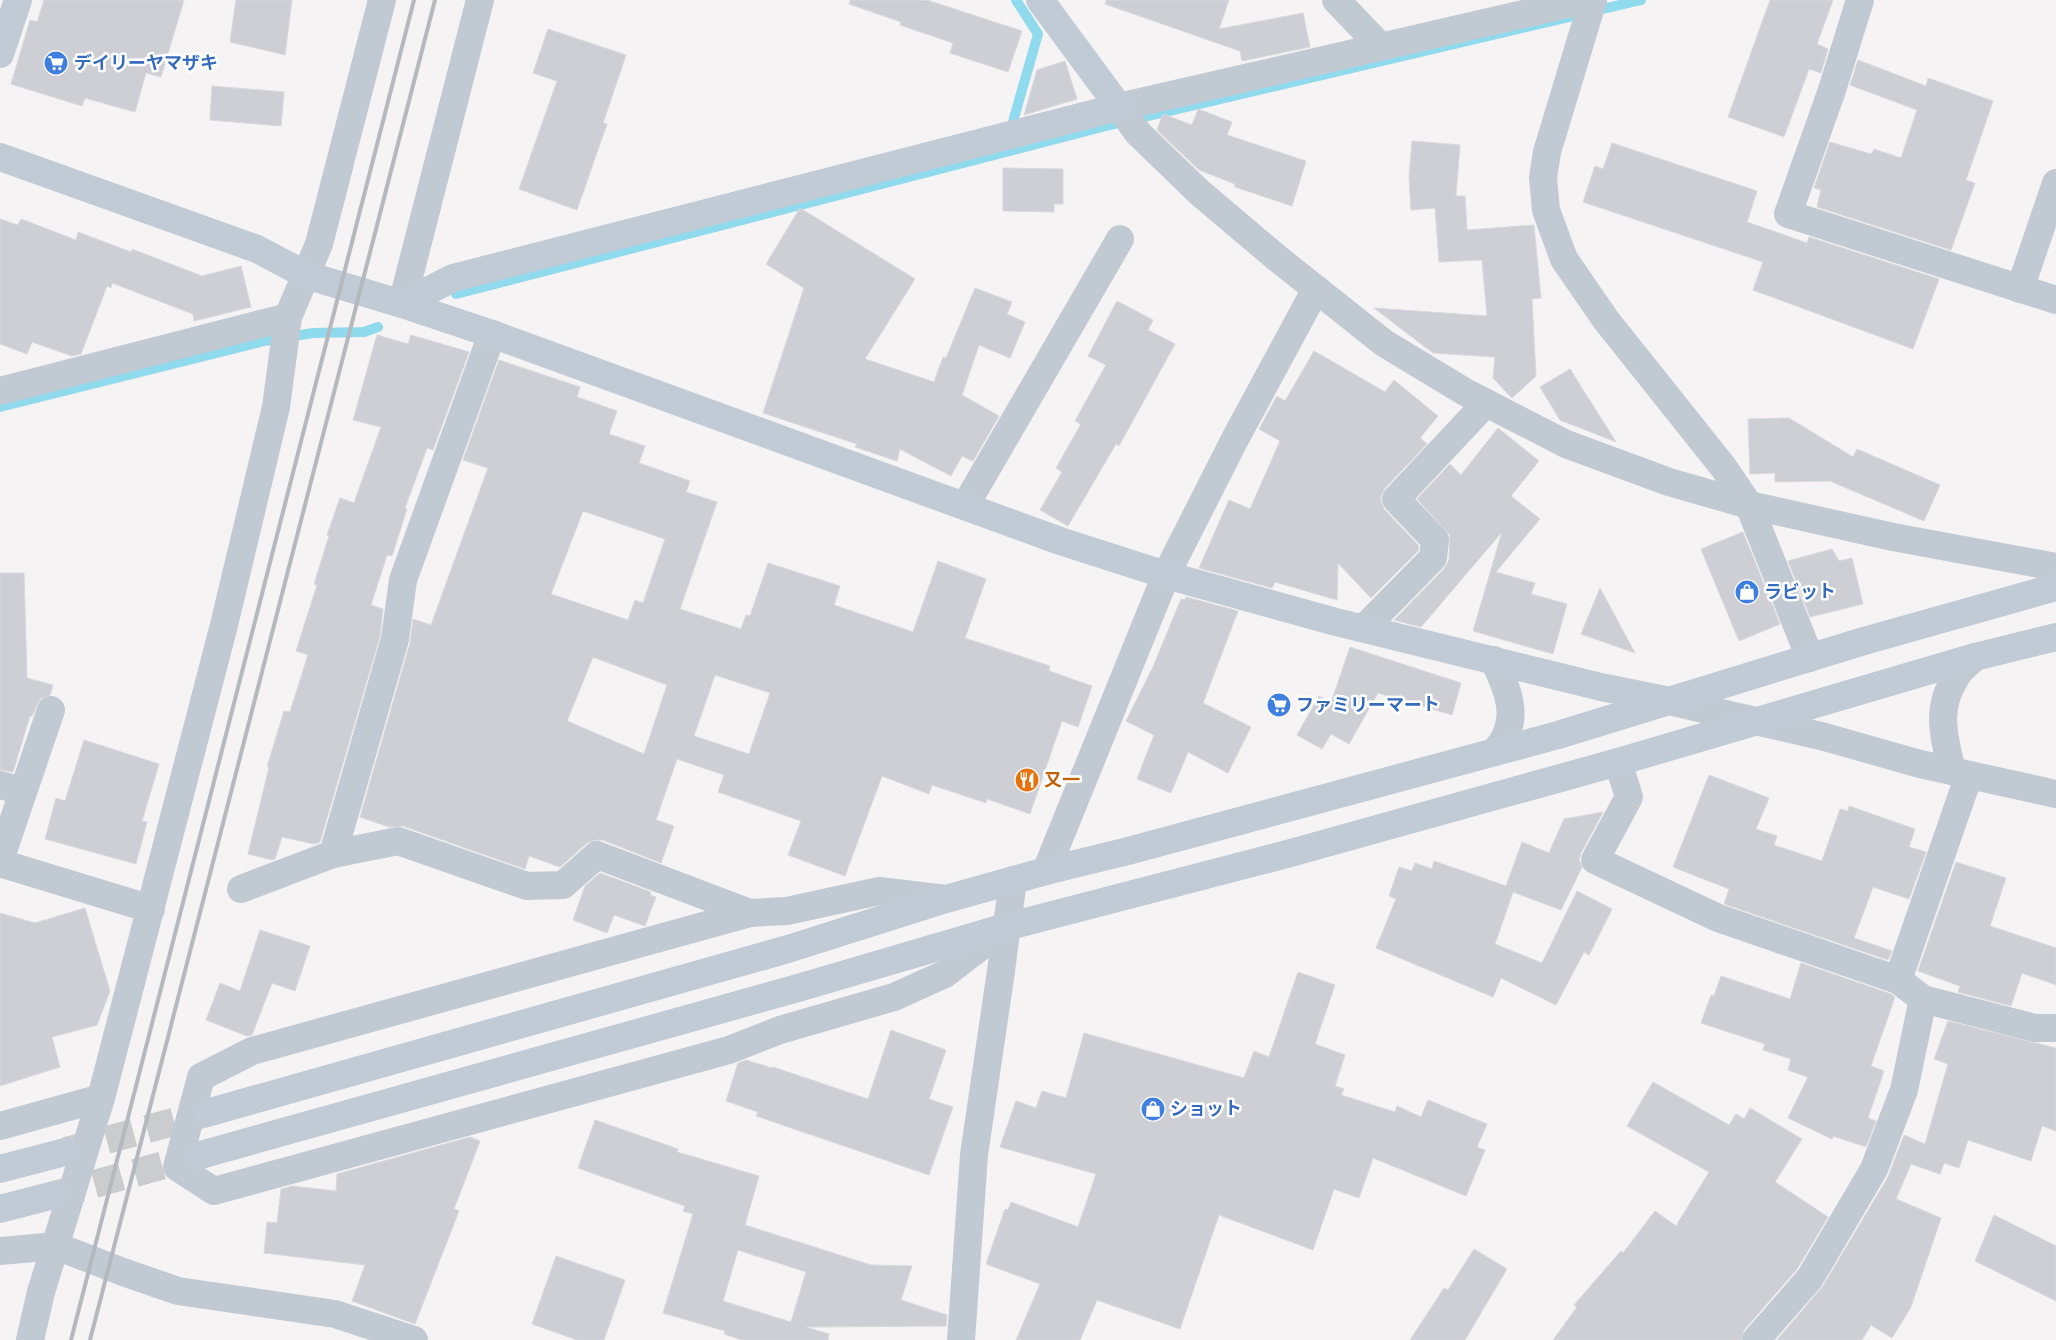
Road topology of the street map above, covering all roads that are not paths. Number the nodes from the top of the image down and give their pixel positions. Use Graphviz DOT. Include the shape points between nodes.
graph roads {
  1 [pos="18,0"];
  2 [pos="382,0"];
  3 [pos="480,0"];
  4 [pos="1040,0"];
  5 [pos="1336,0"];
  6 [pos="1860,0"];
  7 [pos="1588,7"];
  8 [pos="2,42"];
  9 [pos="1381,47"];
  10 [pos="1125,115"];
  11 [pos="0,157"];
  12 [pos="2056,183"];
  13 [pos="1120,239"];
  14 [pos="306,276"];
  15 [pos="1316,289"];
  16 [pos="2020,289"];
  17 [pos="2056,300"];
  18 [pos="402,304"];
  19 [pos="285,332"];
  20 [pos="492,334"];
  21 [pos="0,391"];
  22 [pos="1486,402"];
  23 [pos="1749,505"];
  24 [pos="966,506"];
  25 [pos="2056,567"];
  26 [pos="1166,575"];
  27 [pos="2056,586"];
  28 [pos="1364,628"];
  29 [pos="2056,637"];
  30 [pos="1975,657"];
  31 [pos="1810,658"];
  32 [pos="1494,660"];
  33 [pos="1669,701"];
  34 [pos="50,710"];
  35 [pos="1754,721"];
  36 [pos="1495,752"];
  37 [pos="1618,762"];
  38 [pos="1961,773"];
  39 [pos="12,788"];
  40 [pos="2056,794"];
  41 [pos="333,854"];
  42 [pos="0,861"];
  43 [pos="1046,871"];
  44 [pos="1013,880"];
  45 [pos="241,889"];
  46 [pos="946,899"];
  47 [pos="151,909"];
  48 [pos="750,913"];
  49 [pos="1006,927"];
  50 [pos="1898,980"];
  51 [pos="1923,999"];
  52 [pos="2056,1028"];
  53 [pos="101,1098"];
  54 [pos="207,1113"];
  55 [pos="0,1126"];
  56 [pos="65,1152"];
  57 [pos="197,1156"];
  58 [pos="0,1169"];
  59 [pos="54,1195"];
  60 [pos="0,1209"];
  61 [pos="56,1246"];
  62 [pos="0,1251"];
  63 [pos="401,1338"];
  64 [pos="30,1340"];
  65 [pos="961,1340"];
  66 [pos="1756,1340"];
  1 -- 8 [label="street"];
  2 -- 14 [label="street" via="319,244"];
  3 -- 18 [label="street"];
  4 -- 10 [label="street"];
  5 -- 9 [label="street"];
  6 -- 16 [label="street" via="1788,214"];
  7 -- 9 [label="street"];
  7 -- 23 [label="street" via="1547,152 1543,178 1546,210 1564,259 1606,320 1724,468"];
  9 -- 10 [label="street"];
  10 -- 15 [label="street" via="1138,133 1199,192"];
  10 -- 18 [label="street" via="453,278"];
  11 -- 14 [label="street" via="257,249"];
  12 -- 16 [label="street"];
  13 -- 24 [label="street"];
  14 -- 18 [label="street"];
  14 -- 19 [label="street"];
  15 -- 22 [label="street" via="1384,343"];
  15 -- 26 [label="street"];
  16 -- 17 [label="street"];
  18 -- 20 [label="street"];
  19 -- 21 [label="street"];
  19 -- 47 [label="street" via="276,407"];
  20 -- 24 [label="street"];
  20 -- 41 [label="street" via="403,580 395,639"];
  22 -- 23 [label="street" via="1566,444 1669,482"];
  22 -- 28 [label="street" via="1396,499 1435,540 1433,558"];
  23 -- 25 [label="street" via="1893,537"];
  23 -- 31 [label="street"];
  24 -- 26 [label="street"];
  26 -- 28 [label="street"];
  26 -- 43 [label="street"];
  27 -- 31 [label="street"];
  28 -- 32 [label="street"];
  29 -- 30 [label="street"];
  30 -- 35 [label="street"];
  30 -- 38 [label="street" via="1956,675 1946,695 1942,729"];
  31 -- 33 [label="street"];
  32 -- 33 [label="street"];
  32 -- 36 [label="street" via="1505,684 1511,710 1507,732"];
  33 -- 35 [label="street"];
  33 -- 36 [label="street"];
  34 -- 39 [label="street"];
  35 -- 37 [label="street"];
  35 -- 38 [label="street"];
  36 -- 43 [label="street"];
  37 -- 49 [label="street"];
  37 -- 50 [label="street" via="1629,797 1596,860 1718,918"];
  38 -- 40 [label="street"];
  38 -- 50 [label="street"];
  39 -- 42 [label="street"];
  41 -- 45 [label="street"];
  41 -- 48 [label="street" via="398,841 527,886 563,885 597,855"];
  42 -- 47 [label="street"];
  43 -- 44 [label="street"];
  44 -- 46 [label="street"];
  44 -- 49 [label="street"];
  46 -- 48 [label="street" via="879,891 787,911"];
  46 -- 54 [label="street" via="788,949"];
  47 -- 53 [label="street"];
  48 -- 49 [label="street" via="252,1051 201,1077 177,1167 214,1191 729,1050 780,1030 902,993 945,974"];
  49 -- 57 [label="street"];
  49 -- 65 [label="street" via="974,1155"];
  50 -- 51 [label="street"];
  51 -- 52 [label="street" via="2035,1028"];
  51 -- 66 [label="street" via="1904,1090 1874,1169 1810,1278"];
  53 -- 55 [label="street"];
  53 -- 61 [label="street"];
  56 -- 58 [label="street"];
  59 -- 60 [label="street"];
  61 -- 62 [label="street"];
  61 -- 63 [label="street" via="178,1292 335,1314"];
  61 -- 64 [label="street"];
}
